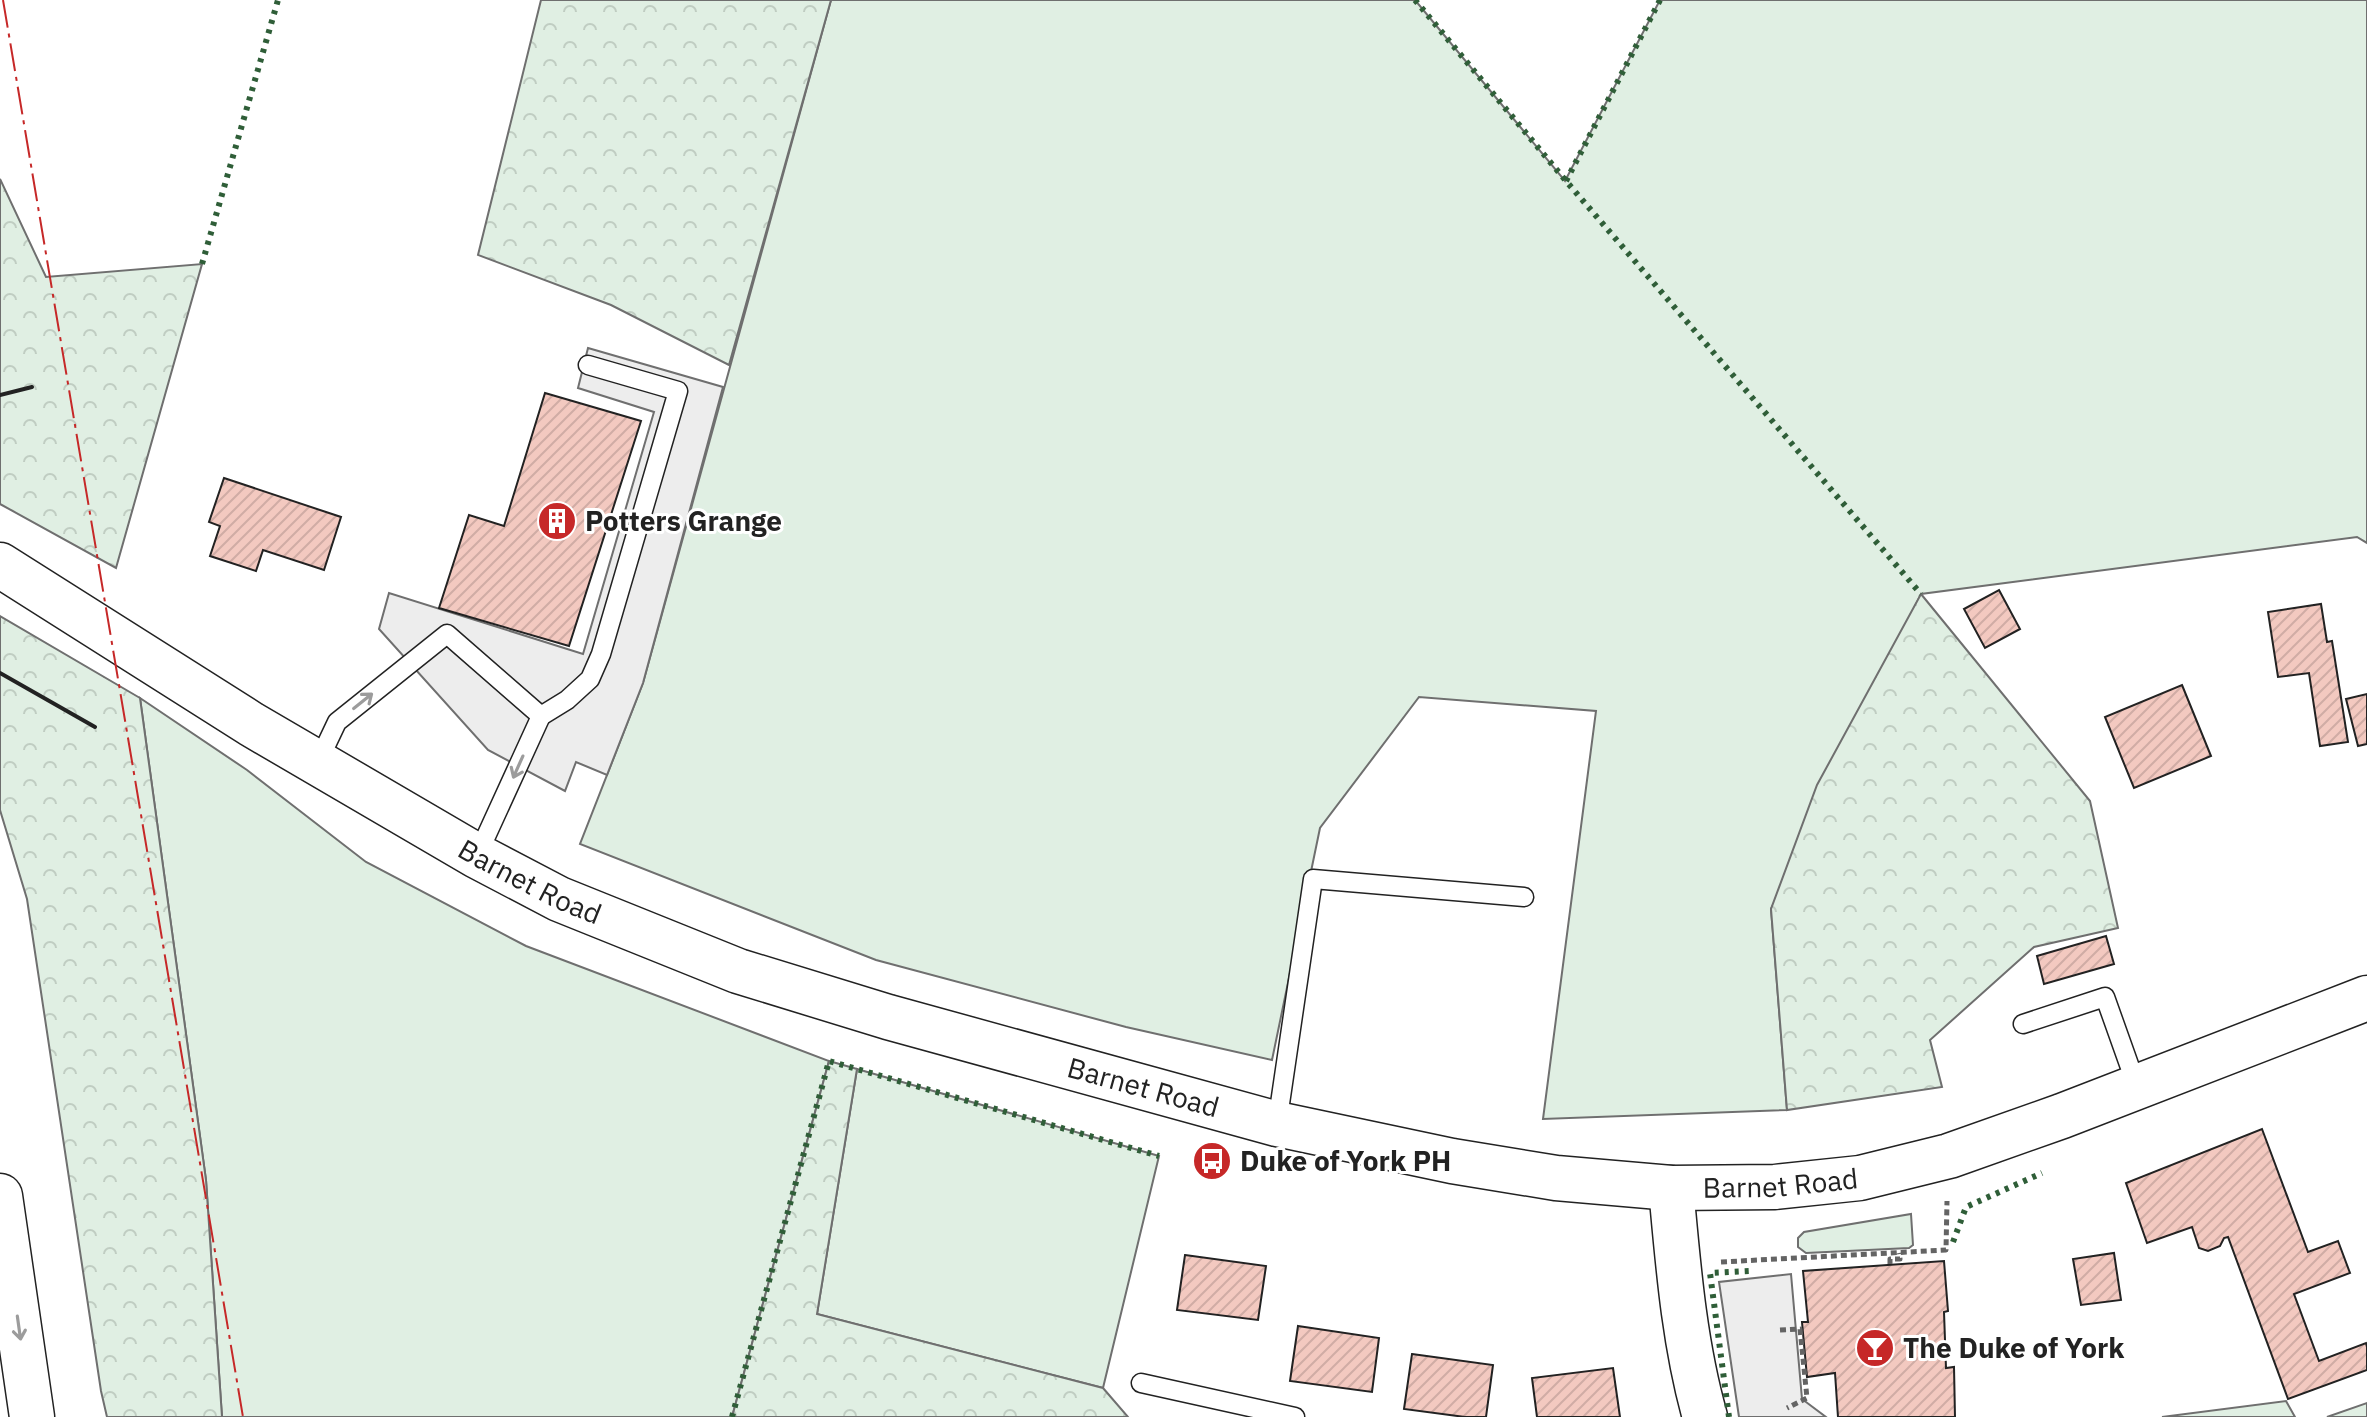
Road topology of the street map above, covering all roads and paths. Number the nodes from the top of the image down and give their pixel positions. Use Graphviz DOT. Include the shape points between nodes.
graph roads {
  1 [pos="588,365"];
  2 [pos="0,565"];
  3 [pos="541,716"];
  4 [pos="318,762"];
  5 [pos="477,856"];
  6 [pos="1524,897"];
  7 [pos="2367,998"];
  8 [pos="2023,1024"];
  9 [pos="2137,1087"];
  10 [pos="1277,1124"];
  11 [pos="1949,1156"];
  12 [pos="1671,1188"];
  13 [pos="0,1196"];
  14 [pos="1899,1253"];
  15 [pos="1883,1254"];
  16 [pos="1678,1264"];
  17 [pos="1780,1330"];
  18 [pos="1141,1383"];
  19 [pos="1787,1408"];
  20 [pos="32,1417"];
  21 [pos="1295,1417"];
  22 [pos="1705,1417"];
  1 -- 3 [label="lane" via="678,391 601,654 590,679"];
  2 -- 4 [label="main road, Barnet Road"];
  4 -- 3 [label="lane, one-way" via="337,722 447,634"];
  3 -- 5 [label="lane, one-way"];
  4 -- 5 [label="main road, Barnet Road"];
  5 -- 10 [label="main road, Barnet Road" via="559,899 738,971"];
  6 -- 10 [label="lane" via="1313,879"];
  7 -- 9 [label="main road, Barnet Road"];
  8 -- 9 [label="lane" via="2105,997"];
  9 -- 11 [label="main road, Barnet Road"];
  10 -- 12 [label="main road, Barnet Road" via="1541,1176"];
  11 -- 12 [label="main road, Barnet Road" via="1860,1178 1790,1186"];
  11 -- 14 [label="path" via="1946,1250"];
  12 -- 16 [label="main road"];
  13 -- 20 [label="main road, one-way"];
  14 -- 15 [label="path"];
  14 -- 15 [label="path" via="1900,1259 1890,1262 1882,1260"];
  15 -- 16 [label="path"];
  16 -- 22 [label="main road"];
  17 -- 19 [label="path" via="1800,1329 1807,1398"];
  18 -- 21 [label="lane"];
}
